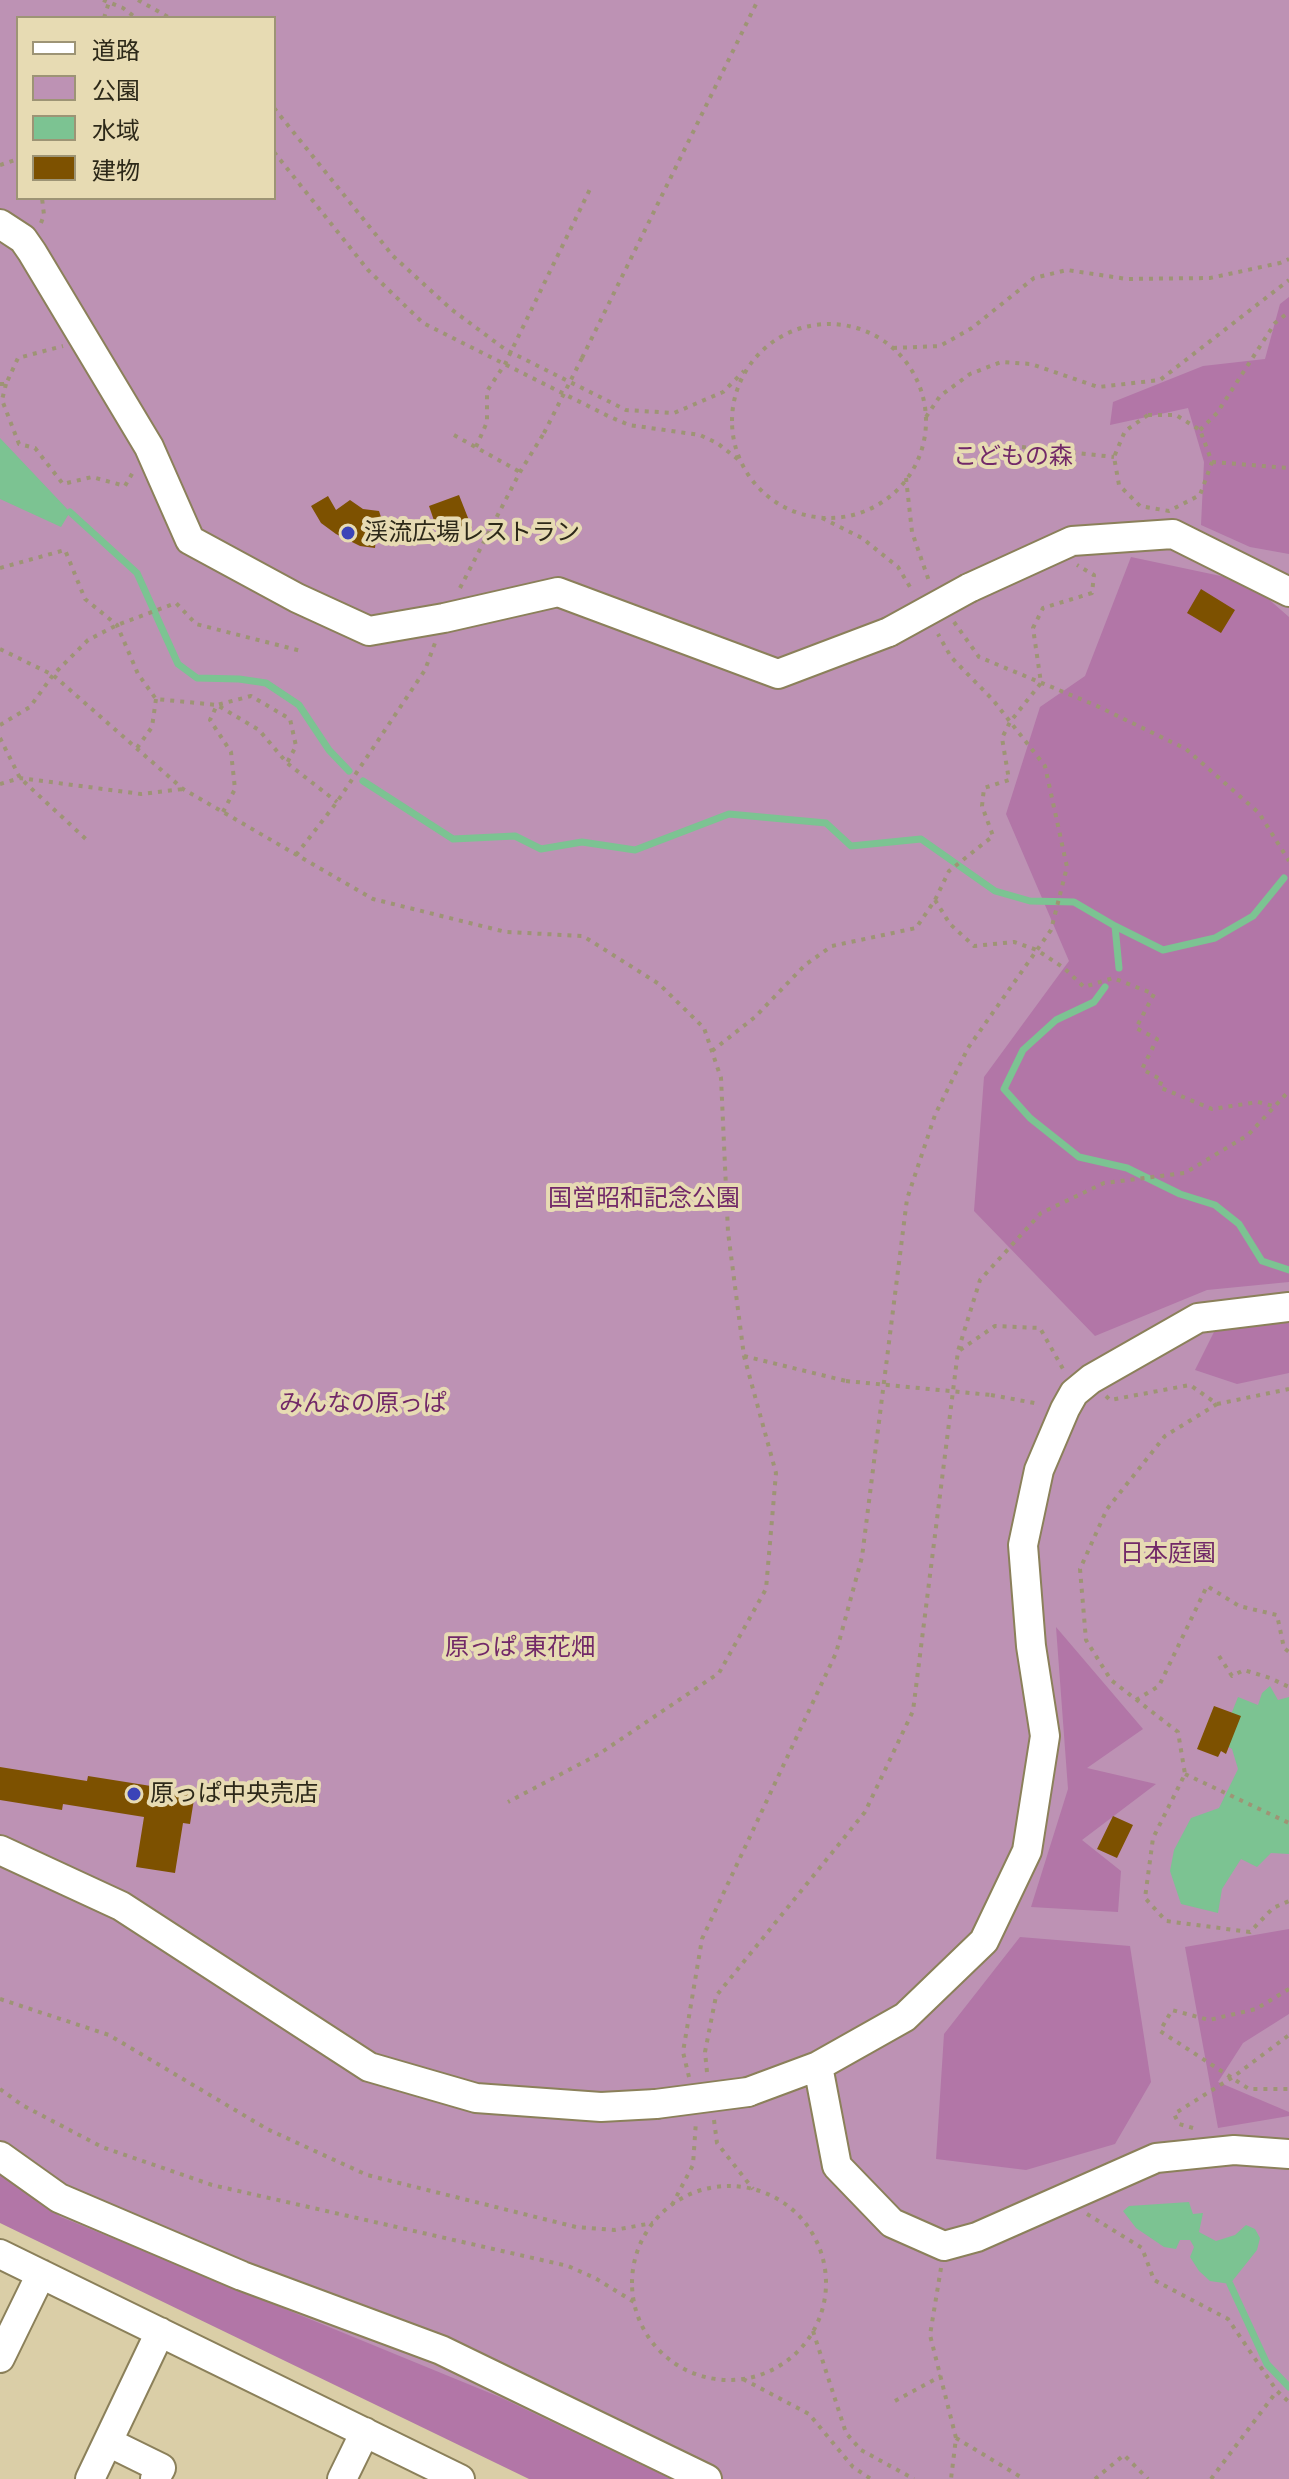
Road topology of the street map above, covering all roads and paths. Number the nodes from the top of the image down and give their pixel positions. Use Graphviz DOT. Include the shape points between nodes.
graph roads {
  1 [pos="103,0"];
  2 [pos="138,0"];
  3 [pos="758,0"];
  4 [pos="110,1"];
  5 [pos="133,16"];
  6 [pos="166,16"];
  7 [pos="276,110"];
  8 [pos="276,155"];
  9 [pos="591,187"];
  10 [pos="0,224"];
  11 [pos="1289,259"];
  12 [pos="1289,280"];
  13 [pos="1289,312"];
  14 [pos="85,341"];
  15 [pos="893,348"];
  16 [pos="511,352"];
  17 [pos="505,364"];
  18 [pos="748,367"];
  19 [pos="3,384"];
  20 [pos="925,418"];
  21 [pos="1200,430"];
  22 [pos="544,433"];
  23 [pos="454,435"];
  24 [pos="149,447"];
  25 [pos="476,447"];
  26 [pos="1022,447"];
  27 [pos="1114,457"];
  28 [pos="741,461"];
  29 [pos="1212,462"];
  30 [pos="1289,468"];
  31 [pos="520,472"];
  32 [pos="906,478"];
  33 [pos="822,518"];
  34 [pos="1072,541"];
  35 [pos="0,568"];
  36 [pos="913,592"];
  37 [pos="1289,592"];
  38 [pos="933,593"];
  39 [pos="952,618"];
  40 [pos="117,625"];
  41 [pos="936,631"];
  42 [pos="0,649"];
  43 [pos="301,651"];
  44 [pos="53,675"];
  45 [pos="1041,683"];
  46 [pos="156,699"];
  47 [pos="217,705"];
  48 [pos="1010,722"];
  49 [pos="0,725"];
  50 [pos="0,738"];
  51 [pos="137,748"];
  52 [pos="287,763"];
  53 [pos="20,778"];
  54 [pos="0,784"];
  55 [pos="183,789"];
  56 [pos="337,802"];
  57 [pos="223,812"];
  58 [pos="88,841"];
  59 [pos="1289,861"];
  60 [pos="935,900"];
  61 [pos="1037,950"];
  62 [pos="712,1051"];
  63 [pos="1289,1091"];
  64 [pos="1274,1107"];
  65 [pos="1289,1307"];
  66 [pos="958,1351"];
  67 [pos="744,1356"];
  68 [pos="1289,1389"];
  69 [pos="1077,1394"];
  70 [pos="1217,1404"];
  71 [pos="1289,1652"];
  72 [pos="1219,1656"];
  73 [pos="1289,1687"];
  74 [pos="1136,1700"];
  75 [pos="1185,1774"];
  76 [pos="508,1802"];
  77 [pos="1289,1823"];
  78 [pos="0,1850"];
  79 [pos="1289,1901"];
  80 [pos="1289,1989"];
  81 [pos="0,1999"];
  82 [pos="1289,2035"];
  83 [pos="818,2066"];
  84 [pos="1233,2077"];
  85 [pos="689,2081"];
  86 [pos="709,2083"];
  87 [pos="0,2089"];
  88 [pos="1289,2089"];
  89 [pos="696,2110"];
  90 [pos="713,2113"];
  91 [pos="1204,2154"];
  92 [pos="1289,2154"];
  93 [pos="0,2156"];
  94 [pos="753,2189"];
  95 [pos="1063,2200"];
  96 [pos="672,2205"];
  97 [pos="653,2223"];
  98 [pos="944,2246"];
  99 [pos="0,2254"];
  100 [pos="41,2274"];
  101 [pos="634,2302"];
  102 [pos="813,2331"];
  103 [pos="160,2332"];
  104 [pos="0,2358"];
  105 [pos="941,2376"];
  106 [pos="743,2379"];
  107 [pos="1277,2391"];
  108 [pos="895,2401"];
  109 [pos="1289,2402"];
  110 [pos="365,2432"];
  111 [pos="956,2438"];
  112 [pos="108,2442"];
  113 [pos="90,2479"];
  114 [pos="155,2479"];
  115 [pos="342,2479"];
  116 [pos="460,2479"];
  117 [pos="707,2479"];
  118 [pos="871,2479"];
  119 [pos="914,2479"];
  120 [pos="951,2479"];
  121 [pos="1024,2479"];
  122 [pos="1095,2479"];
  123 [pos="1148,2479"];
  124 [pos="1211,2479"];
  1 -- 4 [label="path"];
  2 -- 6 [label="path"];
  3 -- 22 [label="path, bridge"];
  4 -- 5 [label="path"];
  7 -- 16 [label="path" via="393,256 451,309"];
  8 -- 17 [label="path" via="368,270 423,323"];
  9 -- 16 [label="path"];
  10 -- 14 [label="street" via="23,239"];
  11 -- 15 [label="path" via="1210,278 1127,279 1067,270 1034,278 972,328 940,346"];
  12 -- 20 [label="path" via="1160,380 1098,387 1031,364 1001,362 970,374 940,396"];
  13 -- 21 [label="path" via="1275,323 1217,413"];
  14 -- 19 [label="path" via="18,358"];
  14 -- 24 [label="street"];
  15 -- 18 [label="path" via="862,329 826,323 782,336"];
  15 -- 20 [label="path" via="920,386"];
  16 -- 17 [label="path"];
  16 -- 18 [label="path" via="626,410 674,413 723,392"];
  17 -- 25 [label="path" via="487,391 487,422"];
  17 -- 28 [label="path" via="629,425 700,435"];
  18 -- 28 [label="path" via="733,403 733,433"];
  19 -- 24 [label="path" via="2,400 19,444 35,448 63,484 92,477 125,486"];
  20 -- 32 [label="path" via="918,460"];
  21 -- 27 [label="path" via="1176,415 1148,415 1125,431"];
  21 -- 29 [label="path"];
  23 -- 25 [label="path"];
  24 -- 34 [label="street, bridge" via="190,540 369,631 558,592 778,674 889,632"];
  25 -- 31 [label="path"];
  26 -- 27 [label="path"];
  27 -- 29 [label="path" via="1119,485 1140,506 1169,511 1200,495"];
  28 -- 33 [label="path" via="774,501"];
  29 -- 30 [label="path"];
  32 -- 33 [label="path" via="878,504"];
  32 -- 38 [label="path" via="912,532"];
  33 -- 36 [label="path" via="862,538 898,567"];
  34 -- 37 [label="street" via="1173,534"];
  34 -- 45 [label="path" via="1074,564 1094,575 1092,593 1043,608 1033,628"];
  35 -- 40 [label="path" via="65,550 85,599"];
  39 -- 45 [label="path" via="979,657"];
  40 -- 43 [label="path" via="176,603 196,624"];
  40 -- 44 [label="path" via="88,640"];
  40 -- 46 [label="path" via="138,674"];
  41 -- 48 [label="path" via="951,657"];
  42 -- 44 [label="path"];
  44 -- 49 [label="path" via="30,707"];
  44 -- 51 [label="path"];
  45 -- 48 [label="path"];
  45 -- 59 [label="path" via="1186,749 1259,813"];
  46 -- 47 [label="path"];
  46 -- 51 [label="path" via="152,727"];
  47 -- 52 [label="path" via="259,730"];
  47 -- 52 [label="path" via="251,696 290,719 296,746"];
  47 -- 57 [label="path" via="210,720 231,752 235,789"];
  48 -- 60 [label="path" via="1002,738 1009,780 984,788 982,806 993,836 949,871"];
  48 -- 61 [label="path" via="1045,766 1067,867 1051,930"];
  50 -- 53 [label="path"];
  51 -- 55 [label="path"];
  52 -- 56 [label="path"];
  53 -- 54 [label="path"];
  53 -- 55 [label="path" via="141,794"];
  53 -- 58 [label="path"];
  55 -- 57 [label="path"];
  57 -- 62 [label="path" via="373,899 506,932 583,936 659,984 704,1028"];
  60 -- 61 [label="path" via="950,924 974,946 1014,942"];
  60 -- 62 [label="path" via="916,928 832,946"];
  61 -- 64 [label="path" via="1084,987 1113,978 1154,994 1136,1028 1157,1039 1142,1069 1162,1080 1159,1087 1212,1109 1258,1102"];
  61 -- 85 [label="path" via="968,1048 935,1115 907,1199 862,1557 836,1653 702,1939 683,2052"];
  62 -- 67 [label="path" via="721,1078 728,1232"];
  63 -- 64 [label="path"];
  64 -- 66 [label="path" via="1248,1135 1185,1173 1104,1183 1041,1213 980,1280"];
  65 -- 69 [label="street" via="1198,1318"];
  66 -- 69 [label="path" via="995,1326 1040,1328"];
  66 -- 86 [label="path" via="913,1711 865,1812 716,1996 705,2052"];
  67 -- 69 [label="path, bridge" via="846,1381 991,1395"];
  67 -- 76 [label="path" via="776,1473 766,1589 719,1673 599,1754"];
  68 -- 70 [label="path"];
  69 -- 70 [label="path" via="1110,1400 1190,1385"];
  69 -- 83 [label="street" via="1039,1470 1023,1545 1045,1736 1027,1851 984,1941 905,2017"];
  70 -- 74 [label="path" via="1165,1436 1107,1509 1080,1569 1086,1640 1111,1680"];
  71 -- 74 [label="path" via="1277,1615 1239,1606 1207,1586 1159,1686"];
  72 -- 73 [label="path" via="1232,1676 1244,1670"];
  74 -- 75 [label="path" via="1178,1732"];
  75 -- 77 [label="path"];
  75 -- 79 [label="path" via="1153,1838 1145,1898 1166,1921 1250,1932 1273,1908"];
  78 -- 83 [label="street, bridge" via="121,1906 369,2067 476,2098 601,2107 656,2104 748,2092"];
  80 -- 84 [label="path" via="1256,2009 1209,2020 1172,2010 1160,2031"];
  81 -- 97 [label="path" via="109,2035 267,2129 367,2175 576,2227 614,2230"];
  82 -- 84 [label="path"];
  83 -- 98 [label="street" via="837,2166 892,2223"];
  84 -- 88 [label="path" via="1249,2089"];
  84 -- 91 [label="path" via="1174,2114 1179,2124 1198,2129"];
  87 -- 101 [label="path" via="102,2147 212,2185 568,2266"];
  89 -- 96 [label="path" via="693,2165"];
  90 -- 94 [label="path" via="717,2143"];
  91 -- 92 [label="street"];
  91 -- 95 [label="street" via="1156,2158"];
  93 -- 117 [label="street" via="59,2198 242,2276 441,2350"];
  94 -- 96 [label="path" via="710,2188"];
  94 -- 102 [label="path" via="793,2209 818,2245 826,2289"];
  95 -- 98 [label="street"];
  95 -- 107 [label="path" via="1142,2248 1154,2280 1228,2319"];
  96 -- 97 [label="path"];
  97 -- 101 [label="path" via="635,2260"];
  98 -- 105 [label="path" via="930,2335"];
  99 -- 100 [label="street"];
  100 -- 103 [label="street"];
  100 -- 104 [label="street"];
  101 -- 106 [label="path" via="652,2342 673,2362 699,2375"];
  102 -- 106 [label="path" via="788,2360"];
  102 -- 119 [label="path" via="846,2433 861,2450"];
  103 -- 110 [label="street"];
  103 -- 112 [label="street"];
  105 -- 108 [label="path"];
  105 -- 111 [label="path"];
  106 -- 118 [label="path" via="809,2414 853,2467"];
  107 -- 109 [label="path"];
  107 -- 124 [label="path"];
  110 -- 115 [label="street"];
  110 -- 116 [label="street"];
  111 -- 120 [label="path"];
  111 -- 121 [label="path"];
  112 -- 113 [label="street"];
  112 -- 114 [label="street" via="161,2468"];
  122 -- 123 [label="path" via="1124,2455"];
}
